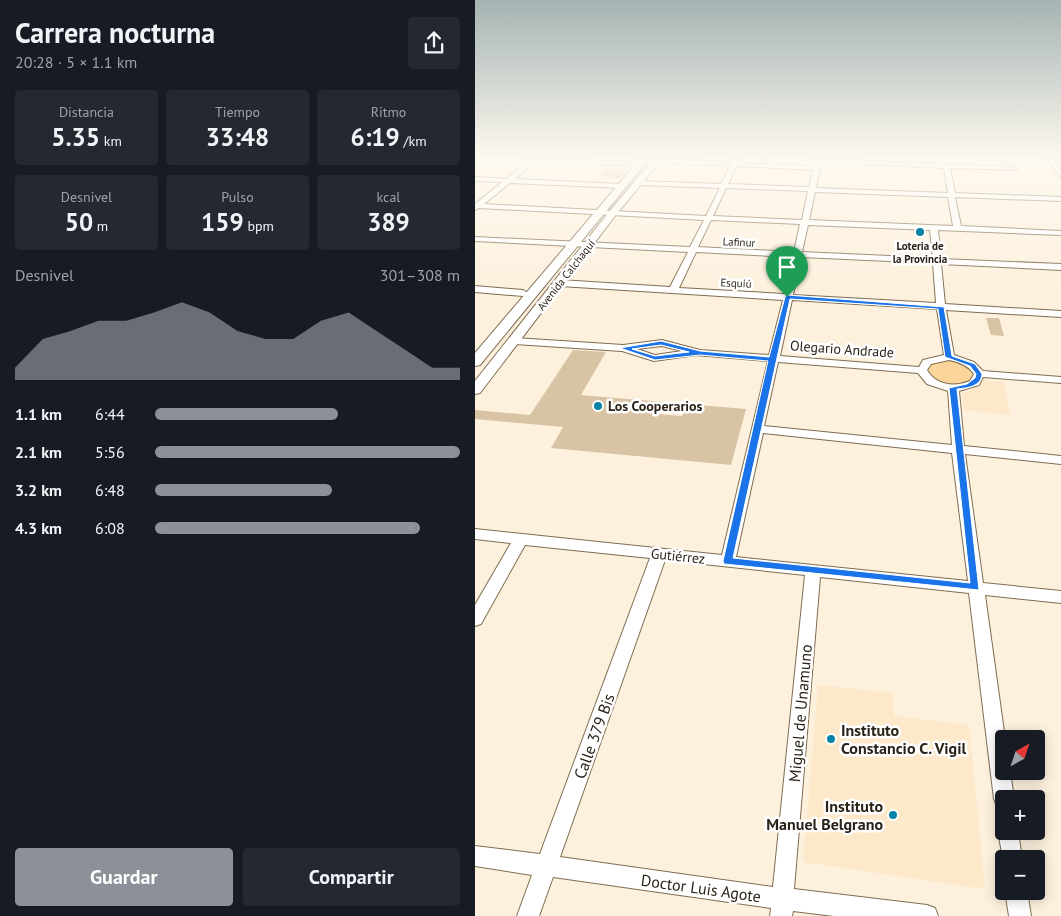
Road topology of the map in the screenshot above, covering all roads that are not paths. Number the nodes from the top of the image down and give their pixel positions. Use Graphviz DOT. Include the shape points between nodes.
graph roads {
  1 [pos="608,202"];
  2 [pos="623,202"];
  3 [pos="716,202"];
  4 [pos="810,202"];
  5 [pos="952,202"];
  6 [pos="476,207"];
  7 [pos="598,214"];
  8 [pos="612,214"];
  9 [pos="707,218"];
  10 [pos="805,222"];
  11 [pos="934,227"];
  12 [pos="957,228"];
  13 [pos="1061,233"];
  14 [pos="475,239"];
  15 [pos="573,245"];
  16 [pos="589,246"];
  17 [pos="692,250"];
  18 [pos="797,256"];
  19 [pos="937,261"];
  20 [pos="1061,267"];
  21 [pos="560,283"];
  22 [pos="475,289"];
  23 [pos="673,291"];
  24 [pos="523,292"];
  25 [pos="787,297"];
  26 [pos="941,307"];
  27 [pos="1061,314"];
  28 [pos="515,342"];
  29 [pos="623,348"];
  30 [pos="700,353"];
  31 [pos="949,357"];
  32 [pos="772,360"];
  33 [pos="475,362"];
  34 [pos="922,370"];
  35 [pos="979,374"];
  36 [pos="1061,380"];
  37 [pos="953,388"];
  38 [pos="475,390"];
  39 [pos="757,429"];
  40 [pos="958,449"];
  41 [pos="1061,460"];
  42 [pos="475,534"];
  43 [pos="520,540"];
  44 [pos="659,555"];
  45 [pos="727,561"];
  46 [pos="813,571"];
  47 [pos="975,587"];
  48 [pos="1061,596"];
  49 [pos="475,619"];
  50 [pos="1003,790"];
  51 [pos="475,856"];
  52 [pos="546,866"];
  53 [pos="1017,900"];
  54 [pos="782,908"];
  55 [pos="528,916"];
  56 [pos="927,916"];
  57 [pos="1020,916"];
  1 -- 7 [label="main road, Avenida Calchaquí"];
  2 -- 8 [label="main road, Avenida Calchaquí"];
  3 -- 9 [label="street"];
  4 -- 10 [label="street"];
  5 -- 12 [label="street"];
  6 -- 7 [label="street"];
  7 -- 8 [label="street"];
  7 -- 15 [label="main road, Avenida Calchaquí"];
  8 -- 9 [label="street"];
  8 -- 16 [label="main road, Avenida Calchaquí"];
  9 -- 10 [label="street"];
  9 -- 17 [label="street"];
  10 -- 11 [label="street"];
  10 -- 18 [label="street"];
  11 -- 12 [label="street"];
  11 -- 19 [label="street"];
  12 -- 13 [label="street"];
  14 -- 15 [label="street, Lafinur"];
  15 -- 16 [label="street, Lafinur"];
  15 -- 33 [label="main road, Avenida Calchaquí"];
  16 -- 17 [label="street, Lafinur"];
  16 -- 21 [label="main road, Avenida Calchaquí"];
  17 -- 18 [label="street, Lafinur"];
  17 -- 23 [label="street"];
  18 -- 19 [label="street, Lafinur"];
  18 -- 25 [label="street"];
  19 -- 20 [label="street, Lafinur"];
  19 -- 26 [label="street"];
  21 -- 23 [label="street, Esquiú"];
  21 -- 28 [label="main road, Avenida Calchaquí"];
  22 -- 24 [label="street"];
  23 -- 25 [label="street, Esquiú"];
  25 -- 26 [label="street, Esquiú"];
  25 -- 32 [label="street"];
  26 -- 27 [label="street, Esquiú"];
  26 -- 31 [label="street"];
  28 -- 29 [label="street, Olegario Andrade"];
  28 -- 38 [label="main road, Avenida Calchaquí"];
  29 -- 30 [label="street, Olegario Andrade" via="661,343"];
  29 -- 30 [label="street, Olegario Andrade" via="655,358"];
  30 -- 32 [label="street, Olegario Andrade"];
  31 -- 34 [label="street" via="927,362"];
  31 -- 35 [label="street" via="972,365"];
  32 -- 34 [label="street, Olegario Andrade"];
  32 -- 39 [label="street"];
  34 -- 37 [label="street" via="928,380"];
  35 -- 36 [label="street"];
  35 -- 37 [label="street" via="969,386"];
  37 -- 40 [label="street"];
  39 -- 40 [label="street"];
  39 -- 45 [label="street"];
  40 -- 41 [label="street"];
  40 -- 47 [label="street"];
  42 -- 43 [label="street, Gutiérrez"];
  43 -- 44 [label="street, Gutiérrez"];
  43 -- 49 [label="street"];
  44 -- 45 [label="street, Gutiérrez"];
  44 -- 52 [label="street, Calle 379 Bis"];
  45 -- 46 [label="street, Gutiérrez"];
  46 -- 47 [label="street, Gutiérrez"];
  46 -- 54 [label="street, Miguel de Unamuno"];
  47 -- 48 [label="street, Gutiérrez"];
  47 -- 50 [label="street"];
  51 -- 52 [label="street, Doctor Luis Agote"];
  52 -- 54 [label="street, Doctor Luis Agote"];
  52 -- 55 [label="street, Calle 379 Bis"];
  53 -- 57 [label="street"];
  54 -- 56 [label="street, Doctor Luis Agote"];
}
